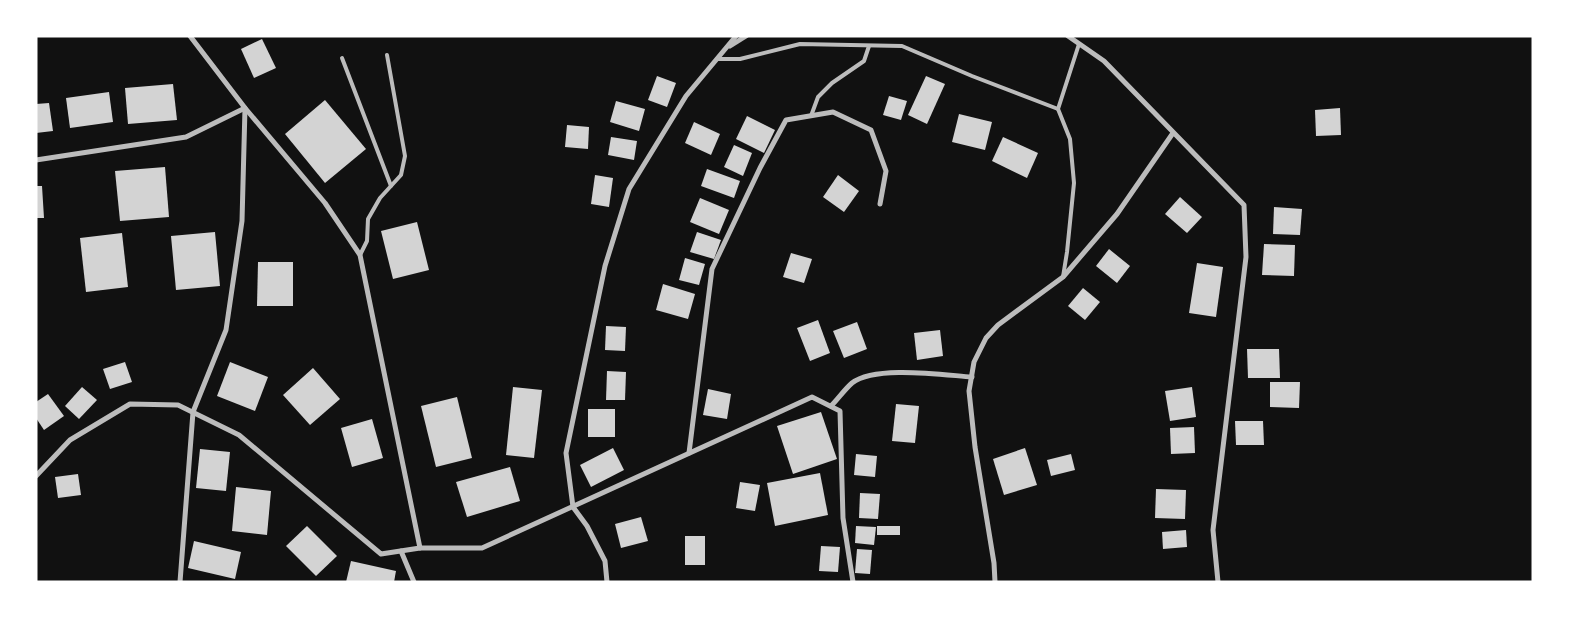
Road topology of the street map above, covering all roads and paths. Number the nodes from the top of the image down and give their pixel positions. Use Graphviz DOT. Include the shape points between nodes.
graph roads {
  1 [pos="190,36"];
  2 [pos="736,36"];
  3 [pos="746,36"];
  4 [pos="1068,36"];
  5 [pos="1079,44"];
  6 [pos="869,46"];
  7 [pos="726,48"];
  8 [pos="387,55"];
  9 [pos="342,58"];
  10 [pos="717,59"];
  11 [pos="246,108"];
  12 [pos="1058,109"];
  13 [pos="811,116"];
  14 [pos="1173,133"];
  15 [pos="36,160"];
  16 [pos="391,186"];
  17 [pos="880,204"];
  18 [pos="360,255"];
  19 [pos="1063,277"];
  20 [pos="972,377"];
  21 [pos="831,406"];
  22 [pos="193,412"];
  23 [pos="689,453"];
  24 [pos="36,476"];
  25 [pos="573,507"];
  26 [pos="420,548"];
  27 [pos="401,551"];
  28 [pos="180,582"];
  29 [pos="414,582"];
  30 [pos="607,582"];
  31 [pos="853,582"];
  32 [pos="995,582"];
  33 [pos="1218,582"];
  1 -- 11 [label="street"];
  2 -- 7 [label="street"];
  3 -- 7 [label="street"];
  4 -- 5 [label="street"];
  5 -- 12 [label="lane"];
  5 -- 14 [label="street" via="1104,61"];
  6 -- 10 [label="lane" via="800,44 740,59"];
  6 -- 12 [label="lane" via="902,46"];
  6 -- 13 [label="lane" via="864,61 818,97"];
  7 -- 10 [label="street"];
  8 -- 16 [label="lane" via="406,156 402,176"];
  9 -- 16 [label="lane"];
  10 -- 25 [label="street" via="686,96 626,197 605,266 566,453"];
  11 -- 15 [label="street" via="186,137"];
  11 -- 18 [label="street" via="325,203"];
  11 -- 22 [label="street" via="242,221 226,330"];
  12 -- 19 [label="lane" via="1070,139 1074,183"];
  13 -- 17 [label="street" via="833,112 871,130 886,171"];
  13 -- 23 [label="street" via="786,120 712,269"];
  14 -- 19 [label="street" via="1117,214"];
  14 -- 33 [label="street" via="1244,206 1246,257 1213,530"];
  16 -- 18 [label="lane" via="368,219 367,241"];
  18 -- 26 [label="street"];
  19 -- 20 [label="street" via="998,325 986,338 974,362"];
  20 -- 21 [label="street" via="901,372 864,377 852,383"];
  20 -- 32 [label="street" via="969,391 974,437"];
  21 -- 23 [label="street" via="812,396"];
  21 -- 31 [label="street" via="840,411 843,518"];
  22 -- 24 [label="street" via="178,405 130,404 70,440"];
  22 -- 27 [label="street" via="239,435 380,554"];
  22 -- 28 [label="street"];
  23 -- 25 [label="street"];
  25 -- 26 [label="street" via="482,548"];
  25 -- 30 [label="street" via="605,561"];
  26 -- 27 [label="street"];
  27 -- 29 [label="street"];
}
